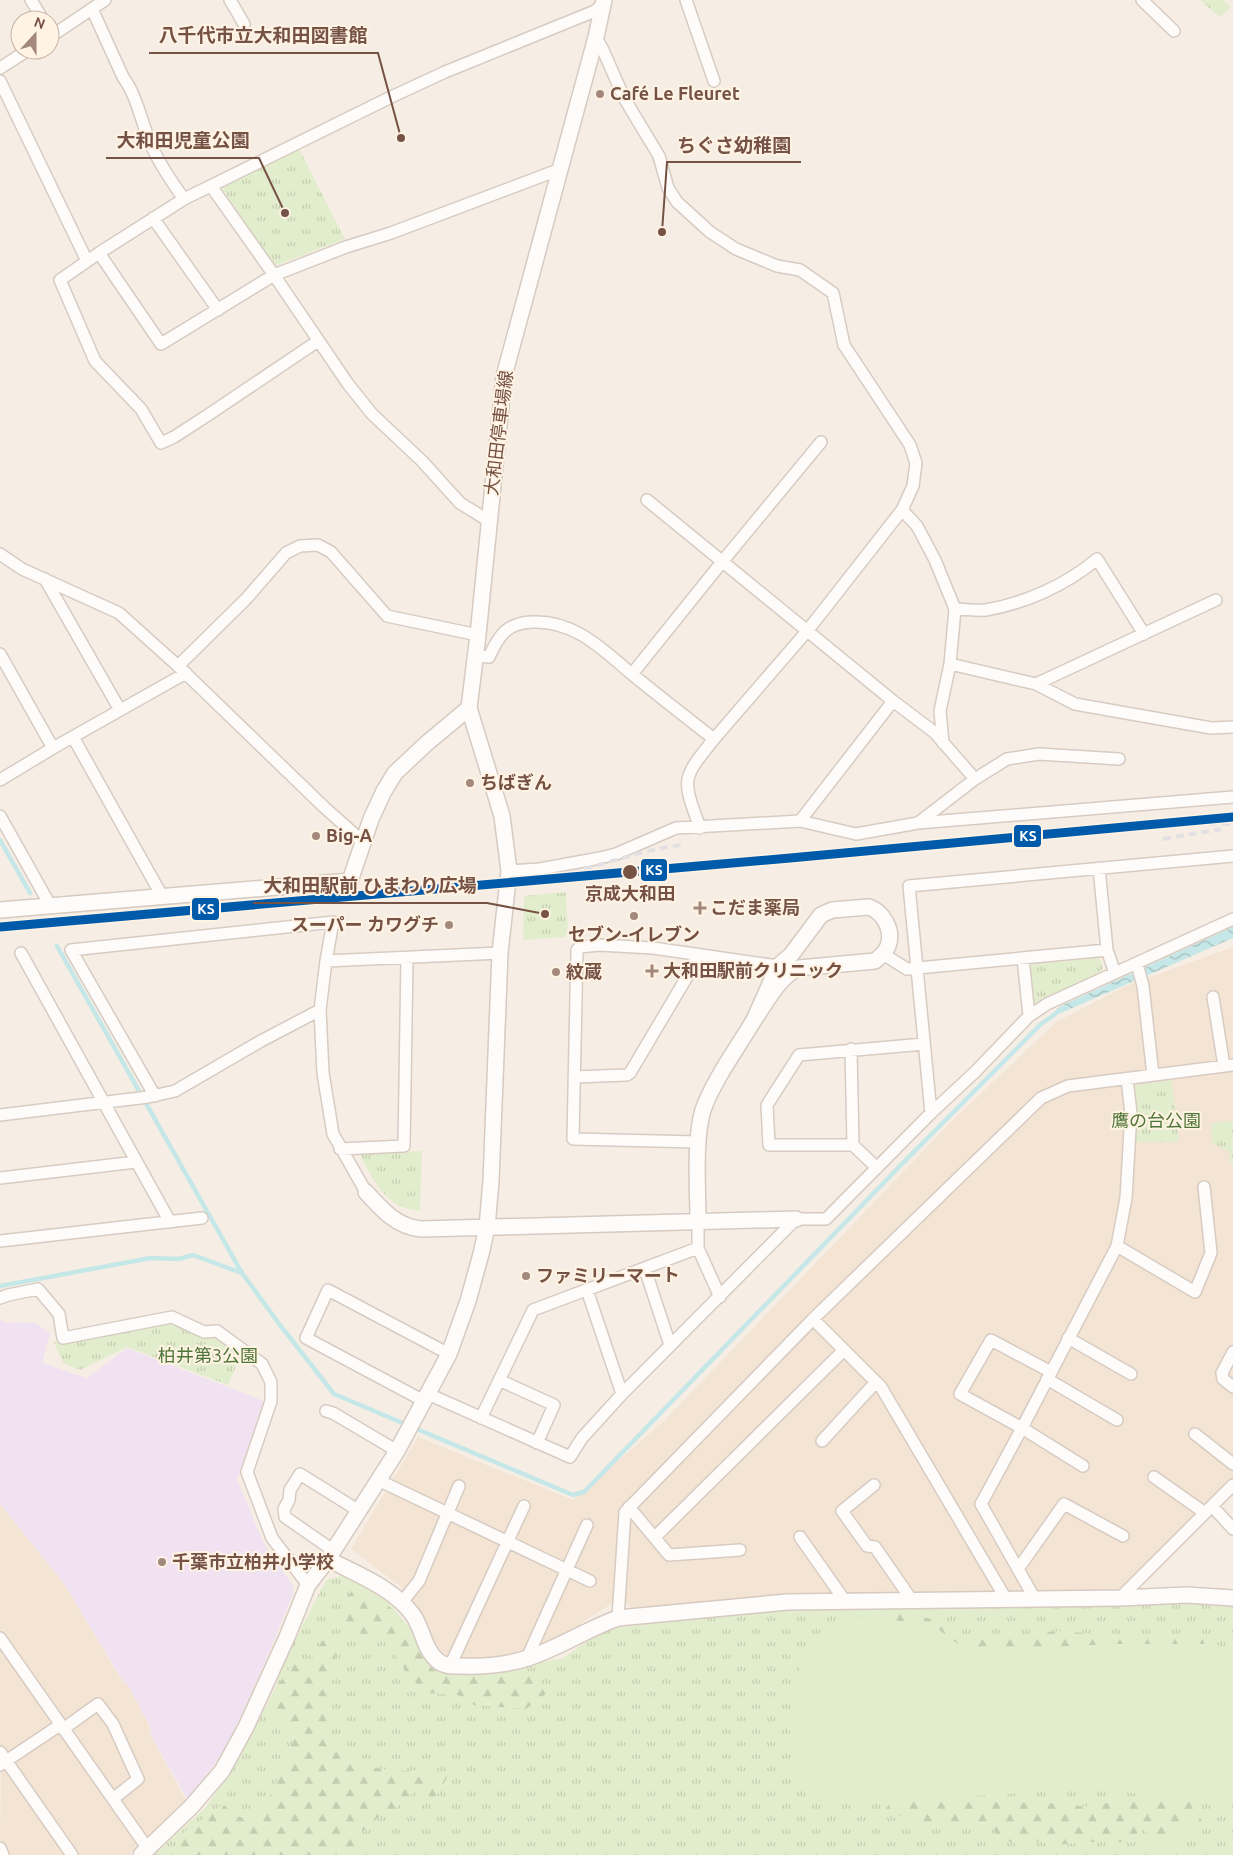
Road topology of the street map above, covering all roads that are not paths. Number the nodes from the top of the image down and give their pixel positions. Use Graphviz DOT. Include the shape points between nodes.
graph roads {
  1 [pos="105,0"];
  2 [pos="230,0"];
  3 [pos="686,0"];
  4 [pos="1142,0"];
  5 [pos="605,1"];
  6 [pos="92,9"];
  7 [pos="244,24"];
  8 [pos="60,29"];
  9 [pos="1174,31"];
  10 [pos="596,37"];
  11 [pos="12,60"];
  12 [pos="0,68"];
  13 [pos="0,81"];
  14 [pos="714,81"];
  15 [pos="558,170"];
  16 [pos="211,186"];
  17 [pos="184,199"];
  18 [pos="153,218"];
  19 [pos="99,253"];
  20 [pos="87,261"];
  21 [pos="274,276"];
  22 [pos="218,310"];
  23 [pos="318,341"];
  24 [pos="821,442"];
  25 [pos="648,500"];
  26 [pos="902,510"];
  27 [pos="489,521"];
  28 [pos="0,554"];
  29 [pos="722,562"];
  30 [pos="45,579"];
  31 [pos="1216,600"];
  32 [pos="955,609"];
  33 [pos="808,630"];
  34 [pos="1144,634"];
  35 [pos="478,635"];
  36 [pos="0,654"];
  37 [pos="475,656"];
  38 [pos="950,664"];
  39 [pos="182,669"];
  40 [pos="632,674"];
  41 [pos="1036,684"];
  42 [pos="892,701"];
  43 [pos="469,708"];
  44 [pos="120,710"];
  45 [pos="1233,727"];
  46 [pos="73,737"];
  47 [pos="714,739"];
  48 [pos="943,743"];
  49 [pos="53,748"];
  50 [pos="1119,758"];
  51 [pos="974,779"];
  52 [pos="0,780"];
  53 [pos="1233,797"];
  54 [pos="0,816"];
  55 [pos="800,821"];
  56 [pos="918,823"];
  57 [pos="700,828"];
  58 [pos="362,841"];
  59 [pos="1233,856"];
  60 [pos="1099,868"];
  61 [pos="509,872"];
  62 [pos="162,896"];
  63 [pos="50,905"];
  64 [pos="0,910"];
  65 [pos="1233,919"];
  66 [pos="1107,950"];
  67 [pos="20,953"];
  68 [pos="500,953"];
  69 [pos="697,954"];
  70 [pos="883,954"];
  71 [pos="1022,958"];
  72 [pos="407,959"];
  73 [pos="326,962"];
  74 [pos="778,966"];
  75 [pos="1138,966"];
  76 [pos="917,969"];
  77 [pos="1115,973"];
  78 [pos="1213,997"];
  79 [pos="320,1010"];
  80 [pos="1029,1016"];
  81 [pos="754,1020"];
  82 [pos="924,1044"];
  83 [pos="851,1049"];
  84 [pos="1228,1066"];
  85 [pos="1153,1075"];
  86 [pos="574,1077"];
  87 [pos="1127,1079"];
  88 [pos="152,1097"];
  89 [pos="104,1102"];
  90 [pos="931,1112"];
  91 [pos="0,1115"];
  92 [pos="698,1142"];
  93 [pos="853,1146"];
  94 [pos="340,1149"];
  95 [pos="136,1162"];
  96 [pos="877,1168"];
  97 [pos="0,1178"];
  98 [pos="1204,1187"];
  99 [pos="366,1192"];
  100 [pos="202,1218"];
  101 [pos="796,1219"];
  102 [pos="170,1222"];
  103 [pos="698,1222"];
  104 [pos="487,1227"];
  105 [pos="0,1240"];
  106 [pos="1117,1246"];
  107 [pos="698,1248"];
  108 [pos="644,1269"];
  109 [pos="587,1290"];
  110 [pos="720,1297"];
  111 [pos="0,1298"];
  112 [pos="813,1319"];
  113 [pos="1068,1338"];
  114 [pos="670,1345"];
  115 [pos="844,1350"];
  116 [pos="1233,1352"];
  117 [pos="448,1354"];
  118 [pos="1131,1374"];
  119 [pos="1049,1376"];
  120 [pos="499,1380"];
  121 [pos="876,1382"];
  122 [pos="1233,1387"];
  123 [pos="622,1394"];
  124 [pos="426,1398"];
  125 [pos="326,1411"];
  126 [pos="481,1418"];
  127 [pos="1117,1420"];
  128 [pos="1022,1428"];
  129 [pos="1195,1434"];
  130 [pos="822,1441"];
  131 [pos="537,1443"];
  132 [pos="397,1451"];
  133 [pos="1233,1464"];
  134 [pos="1083,1466"];
  135 [pos="1154,1476"];
  136 [pos="378,1480"];
  137 [pos="874,1485"];
  138 [pos="1233,1485"];
  139 [pos="460,1486"];
  140 [pos="524,1506"];
  141 [pos="629,1507"];
  142 [pos="1209,1509"];
  143 [pos="359,1511"];
  144 [pos="448,1513"];
  145 [pos="586,1525"];
  146 [pos="1233,1529"];
  147 [pos="1124,1536"];
  148 [pos="800,1537"];
  149 [pos="655,1538"];
  150 [pos="507,1542"];
  151 [pos="740,1550"];
  152 [pos="331,1555"];
  153 [pos="1018,1569"];
  154 [pos="566,1570"];
  155 [pos="590,1581"];
  156 [pos="308,1585"];
  157 [pos="1120,1598"];
  158 [pos="1233,1598"];
  159 [pos="911,1599"];
  160 [pos="1006,1599"];
  161 [pos="1035,1599"];
  162 [pos="845,1601"];
  163 [pos="402,1602"];
  164 [pos="618,1618"];
  165 [pos="0,1639"];
  166 [pos="527,1658"];
  167 [pos="450,1666"];
  168 [pos="62,1727"];
  169 [pos="2,1759"];
  170 [pos="113,1799"];
  171 [pos="0,1848"];
  172 [pos="144,1852"];
  173 [pos="3,1855"];
  174 [pos="72,1855"];
  1 -- 6 [label="street"];
  2 -- 7 [label="street"];
  3 -- 14 [label="street"];
  4 -- 9 [label="street"];
  5 -- 10 [label="street, 大和田停車場線"];
  5 -- 16 [label="street" via="595,11 446,72"];
  6 -- 8 [label="street"];
  6 -- 17 [label="street" via="130,87 150,143"];
  10 -- 15 [label="street, 大和田停車場線"];
  10 -- 26 [label="street" via="624,98 659,156 668,188 677,202 710,232 736,248 777,266 800,270 833,292 844,344 910,445 916,463 912,486"];
  11 -- 12 [label="street"];
  13 -- 20 [label="street"];
  15 -- 21 [label="street"];
  15 -- 27 [label="street, 大和田停車場線" via="504,376"];
  16 -- 17 [label="street"];
  16 -- 21 [label="street"];
  17 -- 18 [label="street"];
  18 -- 19 [label="street"];
  18 -- 22 [label="street"];
  19 -- 20 [label="street"];
  19 -- 22 [label="street" via="162,344"];
  20 -- 23 [label="street" via="60,280 95,361 141,409 161,443"];
  21 -- 22 [label="street"];
  21 -- 23 [label="street"];
  23 -- 27 [label="street" via="372,414 460,502"];
  24 -- 29 [label="street"];
  25 -- 29 [label="street"];
  26 -- 32 [label="street" via="917,526"];
  26 -- 33 [label="street"];
  27 -- 35 [label="street, 大和田停車場線"];
  28 -- 30 [label="street"];
  29 -- 33 [label="street"];
  29 -- 40 [label="street"];
  30 -- 39 [label="street" via="118,613"];
  30 -- 44 [label="street"];
  31 -- 34 [label="street"];
  32 -- 34 [label="street" via="984,610 1034,596 1061,585 1097,559"];
  32 -- 38 [label="street"];
  33 -- 42 [label="street"];
  33 -- 47 [label="street"];
  34 -- 41 [label="street"];
  35 -- 37 [label="street, 大和田停車場線"];
  35 -- 39 [label="street" via="386,616 330,552 318,545 300,546 286,553"];
  36 -- 49 [label="street"];
  37 -- 40 [label="street" via="489,657 513,624 545,621 574,630 602,648"];
  37 -- 43 [label="street, 大和田停車場線"];
  38 -- 41 [label="street"];
  38 -- 48 [label="street" via="940,711"];
  39 -- 44 [label="street"];
  39 -- 58 [label="street"];
  40 -- 47 [label="street"];
  41 -- 45 [label="street" via="1075,704 1211,728"];
  42 -- 48 [label="street" via="934,732"];
  42 -- 55 [label="street"];
  43 -- 58 [label="street" via="395,773"];
  43 -- 61 [label="street, 大和田停車場線" via="501,810"];
  44 -- 46 [label="street"];
  46 -- 49 [label="street"];
  46 -- 62 [label="street"];
  47 -- 57 [label="street" via="692,766 688,778 687,791"];
  48 -- 51 [label="street"];
  49 -- 52 [label="street"];
  50 -- 51 [label="street" via="1039,754 1008,759"];
  51 -- 56 [label="street"];
  53 -- 56 [label="street"];
  54 -- 63 [label="street"];
  55 -- 56 [label="street" via="856,834"];
  55 -- 57 [label="street"];
  57 -- 61 [label="street" via="670,830 600,858 540,870"];
  58 -- 62 [label="street" via="350,881"];
  59 -- 60 [label="street"];
  60 -- 66 [label="street"];
  60 -- 76 [label="street" via="909,886"];
  61 -- 68 [label="street, 大和田停車場線"];
  62 -- 63 [label="street"];
  63 -- 64 [label="street"];
  65 -- 75 [label="street"];
  66 -- 71 [label="street"];
  66 -- 77 [label="street"];
  67 -- 89 [label="street"];
  68 -- 72 [label="street"];
  68 -- 104 [label="street, 大和田停車場線"];
  69 -- 74 [label="street"];
  69 -- 86 [label="street" via="694,965 630,1073"];
  69 -- 86 [label="street" via="615,945 580,947 577,957"];
  70 -- 74 [label="street" via="889,941 886,921 876,909 832,910 822,915 791,955"];
  70 -- 76 [label="street" via="907,969"];
  70 -- 81 [label="street" via="875,961 794,970 781,982"];
  71 -- 76 [label="street"];
  71 -- 80 [label="street"];
  72 -- 73 [label="street"];
  72 -- 94 [label="street" via="404,1146"];
  73 -- 79 [label="street"];
  73 -- 88 [label="street" via="333,922 71,950"];
  74 -- 81 [label="street"];
  75 -- 77 [label="street"];
  75 -- 85 [label="street"];
  76 -- 82 [label="street"];
  77 -- 80 [label="street" via="1047,1004"];
  78 -- 84 [label="street"];
  79 -- 88 [label="street" via="174,1091"];
  79 -- 94 [label="street" via="323,1072 333,1134"];
  80 -- 90 [label="street"];
  81 -- 92 [label="street" via="712,1090 703,1110"];
  82 -- 83 [label="street"];
  82 -- 90 [label="street"];
  83 -- 93 [label="street"];
  83 -- 93 [label="street" via="799,1054 767,1105 769,1146"];
  84 -- 85 [label="street"];
  85 -- 87 [label="street"];
  86 -- 92 [label="street" via="573,1140"];
  87 -- 106 [label="street" via="1132,1113 1126,1198"];
  87 -- 112 [label="street" via="1068,1086 1041,1098"];
  88 -- 89 [label="street"];
  89 -- 91 [label="street"];
  89 -- 95 [label="street"];
  90 -- 96 [label="street"];
  92 -- 103 [label="street"];
  93 -- 96 [label="street"];
  94 -- 99 [label="street"];
  95 -- 97 [label="street"];
  95 -- 102 [label="street"];
  96 -- 101 [label="street" via="826,1219"];
  98 -- 106 [label="street" via="1211,1253 1195,1292"];
  99 -- 104 [label="street" via="392,1218 412,1228"];
  100 -- 102 [label="street"];
  101 -- 103 [label="street"];
  101 -- 110 [label="street"];
  102 -- 105 [label="street"];
  103 -- 104 [label="street"];
  103 -- 107 [label="street"];
  104 -- 117 [label="street, 大和田停車場線" via="468,1301"];
  106 -- 113 [label="street"];
  107 -- 108 [label="street"];
  107 -- 110 [label="street"];
  108 -- 109 [label="street"];
  108 -- 114 [label="street"];
  109 -- 120 [label="street" via="533,1310"];
  109 -- 123 [label="street"];
  110 -- 114 [label="street"];
  111 -- 156 [label="street" via="38,1289 59,1314 63,1338 172,1317 204,1332 217,1331 262,1364 270,1382 271,1401 247,1472 272,1538"];
  112 -- 115 [label="street"];
  112 -- 141 [label="street"];
  113 -- 118 [label="street"];
  113 -- 119 [label="street"];
  114 -- 123 [label="street"];
  115 -- 121 [label="street"];
  115 -- 149 [label="street"];
  116 -- 122 [label="street" via="1222,1372 1224,1379"];
  117 -- 124 [label="street, 大和田停車場線"];
  117 -- 124 [label="street" via="328,1290 306,1338"];
  119 -- 127 [label="street"];
  119 -- 128 [label="street"];
  119 -- 128 [label="street" via="991,1340 960,1394"];
  120 -- 126 [label="street"];
  120 -- 131 [label="street" via="554,1405"];
  121 -- 130 [label="street"];
  121 -- 160 [label="street"];
  123 -- 131 [label="street" via="582,1438 570,1457"];
  124 -- 126 [label="street"];
  124 -- 132 [label="street, 大和田停車場線"];
  125 -- 132 [label="street"];
  126 -- 131 [label="street"];
  128 -- 134 [label="street"];
  128 -- 153 [label="street" via="981,1504"];
  129 -- 133 [label="street"];
  132 -- 136 [label="street, 大和田停車場線"];
  135 -- 142 [label="street"];
  136 -- 143 [label="street, 大和田停車場線"];
  136 -- 144 [label="street"];
  137 -- 159 [label="street" via="842,1511 867,1546 875,1547"];
  138 -- 142 [label="street"];
  139 -- 144 [label="street"];
  140 -- 150 [label="street"];
  141 -- 149 [label="street"];
  141 -- 164 [label="street" via="625,1512"];
  142 -- 146 [label="street"];
  142 -- 157 [label="street"];
  143 -- 152 [label="street, 大和田停車場線"];
  143 -- 152 [label="street" via="300,1474 290,1490 285,1516"];
  144 -- 150 [label="street"];
  144 -- 163 [label="street" via="419,1581"];
  145 -- 154 [label="street"];
  147 -- 153 [label="street" via="1064,1504"];
  148 -- 162 [label="street"];
  149 -- 151 [label="street" via="670,1555"];
  150 -- 154 [label="street"];
  150 -- 167 [label="street"];
  152 -- 156 [label="street, 大和田停車場線"];
  152 -- 163 [label="street"];
  153 -- 161 [label="street"];
  154 -- 155 [label="street"];
  154 -- 166 [label="street"];
  156 -- 172 [label="street, 大和田停車場線" via="288,1637 222,1772 191,1808"];
  157 -- 158 [label="street" via="1188,1595"];
  157 -- 161 [label="street"];
  159 -- 160 [label="street"];
  159 -- 162 [label="street"];
  160 -- 161 [label="street"];
  162 -- 164 [label="street" via="787,1602"];
  163 -- 167 [label="street" via="414,1616 439,1662"];
  164 -- 166 [label="street"];
  165 -- 168 [label="street"];
  166 -- 167 [label="street"];
  168 -- 169 [label="street"];
  168 -- 170 [label="street"];
  168 -- 170 [label="street" via="98,1704 113,1724 138,1779"];
  169 -- 174 [label="street"];
  170 -- 172 [label="street"];
  171 -- 173 [label="street"];
}
